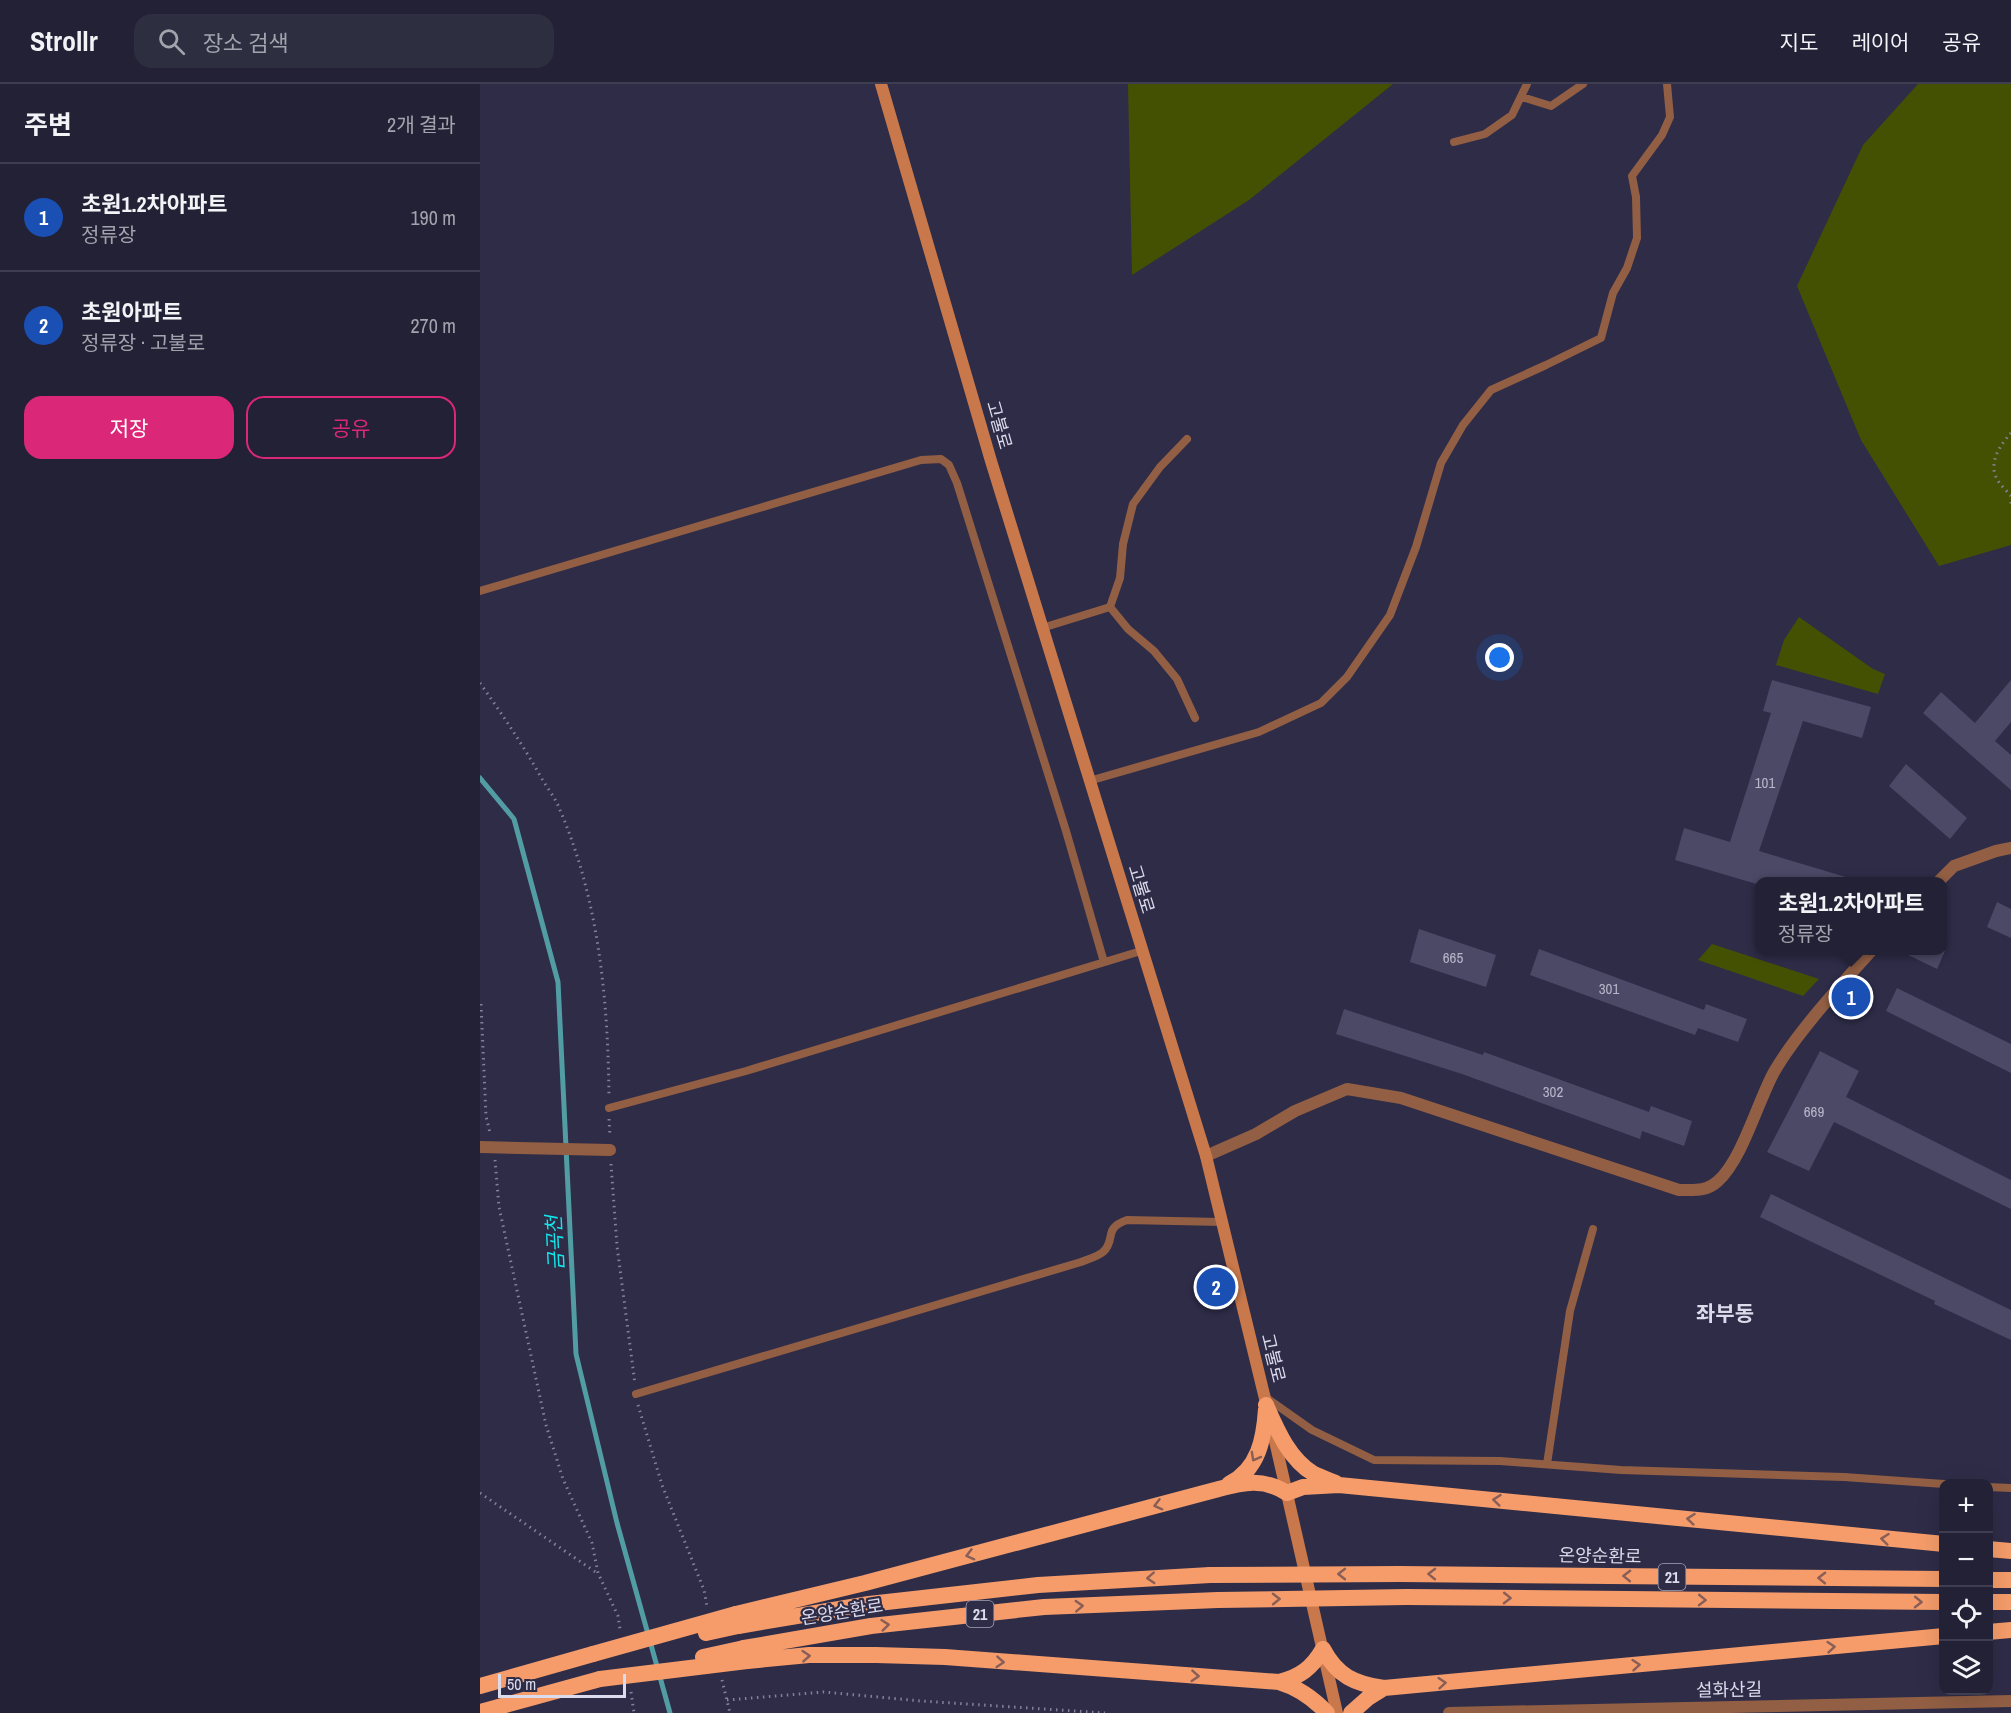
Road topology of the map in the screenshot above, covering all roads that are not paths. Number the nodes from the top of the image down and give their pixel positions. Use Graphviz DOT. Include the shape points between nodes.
graph roads {
  1 [pos="881,84"];
  2 [pos="1527,84"];
  3 [pos="1583,84"];
  4 [pos="1666,84"];
  5 [pos="1522,97"];
  6 [pos="1454,142"];
  7 [pos="1187,439"];
  8 [pos="480,591"];
  9 [pos="1110,607"];
  10 [pos="1042,628"];
  11 [pos="1196,718"];
  12 [pos="1089,781"];
  13 [pos="2011,848"];
  14 [pos="1943,877"];
  15 [pos="1141,951"];
  16 [pos="1869,955"];
  17 [pos="1104,962"];
  18 [pos="609,1108"];
  19 [pos="480,1148"];
  20 [pos="610,1150"];
  21 [pos="1206,1156"];
  22 [pos="1221,1222"];
  23 [pos="1593,1228"];
  24 [pos="636,1394"];
  25 [pos="1265,1400"];
  26 [pos="1547,1464"];
  27 [pos="1939,1484"];
  28 [pos="1339,1485"];
  29 [pos="1993,1486"];
  30 [pos="2011,1488"];
  31 [pos="1215,1490"];
  32 [pos="1287,1492"];
  33 [pos="1939,1544"];
  34 [pos="1993,1549"];
  35 [pos="2011,1551"];
  36 [pos="1939,1579"];
  37 [pos="1993,1580"];
  38 [pos="2011,1580"];
  39 [pos="1939,1602"];
  40 [pos="1993,1602"];
  41 [pos="2011,1602"];
  42 [pos="737,1620"];
  43 [pos="2011,1630"];
  44 [pos="1993,1632"];
  45 [pos="1939,1636"];
  46 [pos="1323,1649"];
  47 [pos="746,1655"];
  48 [pos="1279,1683"];
  49 [pos="480,1686"];
  50 [pos="1384,1689"];
  51 [pos="2011,1701"];
  52 [pos="1995,1707"];
  53 [pos="480,1712"];
  54 [pos="1327,1713"];
  55 [pos="1337,1713"];
  56 [pos="1351,1713"];
  57 [pos="1449,1713"];
  1 -- 10 [label="main road, 고불로"];
  2 -- 5 [label="lane"];
  3 -- 5 [label="lane" via="1551,106"];
  4 -- 12 [label="lane" via="1670,117 1662,135 1632,176 1637,238 1613,293 1601,338 1491,390 1463,425 1441,463 1390,615 1347,678 1321,703 1259,732"];
  5 -- 6 [label="lane" via="1512,115 1485,134"];
  7 -- 9 [label="lane" via="1133,504 1120,578"];
  8 -- 17 [label="lane" via="921,460 941,459 949,465 957,483"];
  9 -- 10 [label="lane"];
  9 -- 11 [label="lane" via="1177,679"];
  10 -- 12 [label="main road, 고불로"];
  12 -- 15 [label="main road, 고불로"];
  13 -- 14 [label="street" via="1954,866"];
  15 -- 17 [label="lane"];
  15 -- 21 [label="main road, 고불로"];
  16 -- 21 [label="street" via="1809,1024 1775,1071 1733,1161 1706,1190 1679,1190 1401,1098 1347,1089"];
  17 -- 18 [label="lane" via="746,1071"];
  19 -- 20 [label="street"];
  21 -- 22 [label="main road, 고불로"];
  22 -- 24 [label="lane" via="1127,1220 1112,1229 1102,1253 1081,1262"];
  22 -- 25 [label="main road, 고불로"];
  23 -- 26 [label="lane" via="1570,1311"];
  25 -- 26 [label="lane" via="1312,1430 1374,1460"];
  25 -- 28 [label="highway" via="1280,1436 1294,1456 1313,1473"];
  25 -- 31 [label="highway, one-way" via="1265,1434 1259,1451 1248,1469"];
  25 -- 32 [label="main road, 고불로"];
  26 -- 27 [label="lane"];
  28 -- 32 [label="highway"];
  33 -- 28 [label="highway, one-way"];
  29 -- 30 [label="lane"];
  31 -- 32 [label="highway" via="1257,1482"];
  31 -- 42 [label="highway, one-way"];
  32 -- 46 [label="main road, 고불로"];
  34 -- 35 [label="highway"];
  36 -- 42 [label="highway, 온양순환로 / 21, one-way, bridge" via="1210,1575 1016,1587"];
  37 -- 38 [label="highway"];
  47 -- 39 [label="highway, 온양순환로 / 21, one-way, bridge" via="871,1626 1044,1607 1407,1597"];
  40 -- 41 [label="highway"];
  42 -- 49 [label="highway, bridge"];
  43 -- 44 [label="highway"];
  50 -- 45 [label="highway, one-way"];
  46 -- 48 [label="highway" via="1307,1671"];
  46 -- 50 [label="highway" via="1331,1665 1345,1676"];
  46 -- 55 [label="main road, 고불로"];
  47 -- 48 [label="highway, one-way" via="945,1657"];
  47 -- 53 [label="highway, 온양순환로 / 21, bridge" via="600,1678"];
  48 -- 54 [label="highway" via="1305,1693"];
  50 -- 56 [label="highway"];
  51 -- 52 [label="street, 설화산길"];
  52 -- 57 [label="street, 설화산길"];
}
